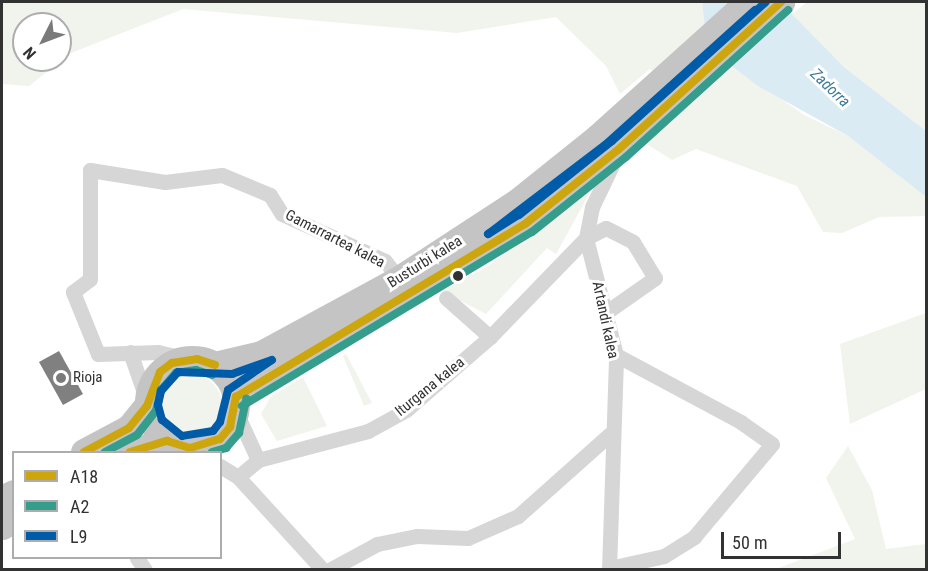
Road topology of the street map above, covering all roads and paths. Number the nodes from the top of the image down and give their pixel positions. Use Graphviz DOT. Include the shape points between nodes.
graph roads {
  1 [pos="748,2"];
  2 [pos="781,2"];
  3 [pos="640,115"];
  4 [pos="619,149"];
  5 [pos="586,238"];
  6 [pos="395,274"];
  7 [pos="446,298"];
  8 [pos="605,313"];
  9 [pos="490,337"];
  10 [pos="130,352"];
  11 [pos="616,355"];
  12 [pos="188,359"];
  13 [pos="215,365"];
  14 [pos="147,404"];
  15 [pos="236,405"];
  16 [pos="610,434"];
  17 [pos="175,447"];
  18 [pos="88,451"];
  19 [pos="145,451"];
  20 [pos="258,460"];
  21 [pos="222,467"];
  22 [pos="238,477"];
  23 [pos="609,569"];
  24 [pos="323,570"];
  25 [pos="329,570"];
  1 -- 3 [label="highway, Busturbi kalea"];
  2 -- 3 [label="highway, Busturbi kalea"];
  3 -- 4 [label="highway, Busturbi kalea"];
  3 -- 6 [label="highway, Busturbi kalea" via="517,202"];
  4 -- 5 [label="street, Artandi kalea" via="592,207"];
  4 -- 15 [label="highway, Busturbi kalea" via="525,224 286,363"];
  5 -- 8 [label="street, Artandi kalea"];
  5 -- 8 [label="street" via="606,228 619,231 633,242 655,278"];
  5 -- 9 [label="street, Iturgana kalea"];
  6 -- 10 [label="street, Gamarrartea kalea" via="385,261 282,214 270,195 222,175 165,182 90,170 90,279 74,292 98,354"];
  6 -- 13 [label="highway, Busturbi kalea" via="261,354"];
  7 -- 9 [label="street"];
  8 -- 11 [label="street, Artandi kalea"];
  9 -- 20 [label="street, Iturgana kalea" via="405,410 368,431"];
  10 -- 12 [label="street, Gamarrartea kalea"];
  10 -- 14 [label="street"];
  11 -- 16 [label="street, Artandi kalea"];
  11 -- 23 [label="street" via="741,422 772,444 694,537 664,556"];
  12 -- 13 [label="highway"];
  12 -- 14 [label="highway" via="160,372"];
  13 -- 15 [label="highway" via="232,384"];
  14 -- 17 [label="highway" via="153,426"];
  14 -- 18 [label="highway" via="129,428"];
  15 -- 17 [label="highway" via="219,439"];
  15 -- 20 [label="street"];
  16 -- 23 [label="street, Artandi kalea"];
  16 -- 25 [label="street" via="518,516 468,538 417,536 377,544"];
  17 -- 19 [label="highway"];
  20 -- 22 [label="street, Iturgana kalea"];
  21 -- 22 [label="street"];
  22 -- 24 [label="street"];
}
